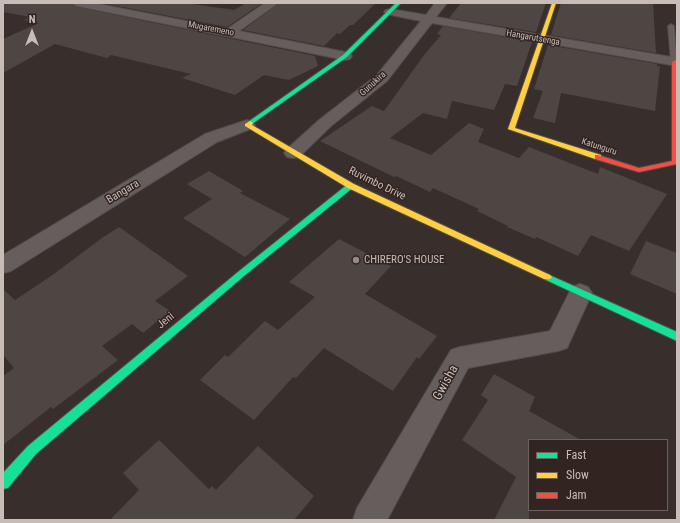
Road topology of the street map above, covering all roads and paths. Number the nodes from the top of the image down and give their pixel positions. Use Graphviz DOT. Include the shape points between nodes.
graph roads {
  1 [pos="77,3"];
  2 [pos="272,3"];
  3 [pos="441,3"];
  4 [pos="554,3"];
  5 [pos="395,8"];
  6 [pos="428,19"];
  7 [pos="671,26"];
  8 [pos="229,32"];
  9 [pos="541,39"];
  10 [pos="345,56"];
  11 [pos="676,62"];
  12 [pos="247,125"];
  13 [pos="293,153"];
  14 [pos="351,186"];
  15 [pos="3,265"];
  16 [pos="580,293"];
  17 [pos="677,337"];
  18 [pos="3,483"];
  19 [pos="369,520"];
  1 -- 8 [label="street, Mugaremeno"];
  2 -- 8 [label="street"];
  3 -- 6 [label="street, Gunukira"];
  4 -- 9 [label="street"];
  5 -- 6 [label="street, Hangarutsenga"];
  5 -- 10 [label="street"];
  6 -- 9 [label="street, Hangarutsenga"];
  6 -- 13 [label="street, Gunukira" via="382,78 324,123"];
  7 -- 11 [label="lane"];
  8 -- 10 [label="street, Mugaremeno"];
  9 -- 11 [label="street, Hangarutsenga"];
  9 -- 11 [label="street, Katunguru" via="511,129 639,170 676,162"];
  10 -- 12 [label="street"];
  12 -- 13 [label="street, Ruvimbo Drive"];
  12 -- 15 [label="street, Bangara" via="211,138"];
  13 -- 14 [label="street, Ruvimbo Drive"];
  14 -- 16 [label="street, Ruvimbo Drive"];
  14 -- 18 [label="street, Jeni" via="241,274 32,450"];
  16 -- 17 [label="street, Ruvimbo Drive"];
  16 -- 19 [label="street, Gwisha" via="558,340 460,358"];
}
